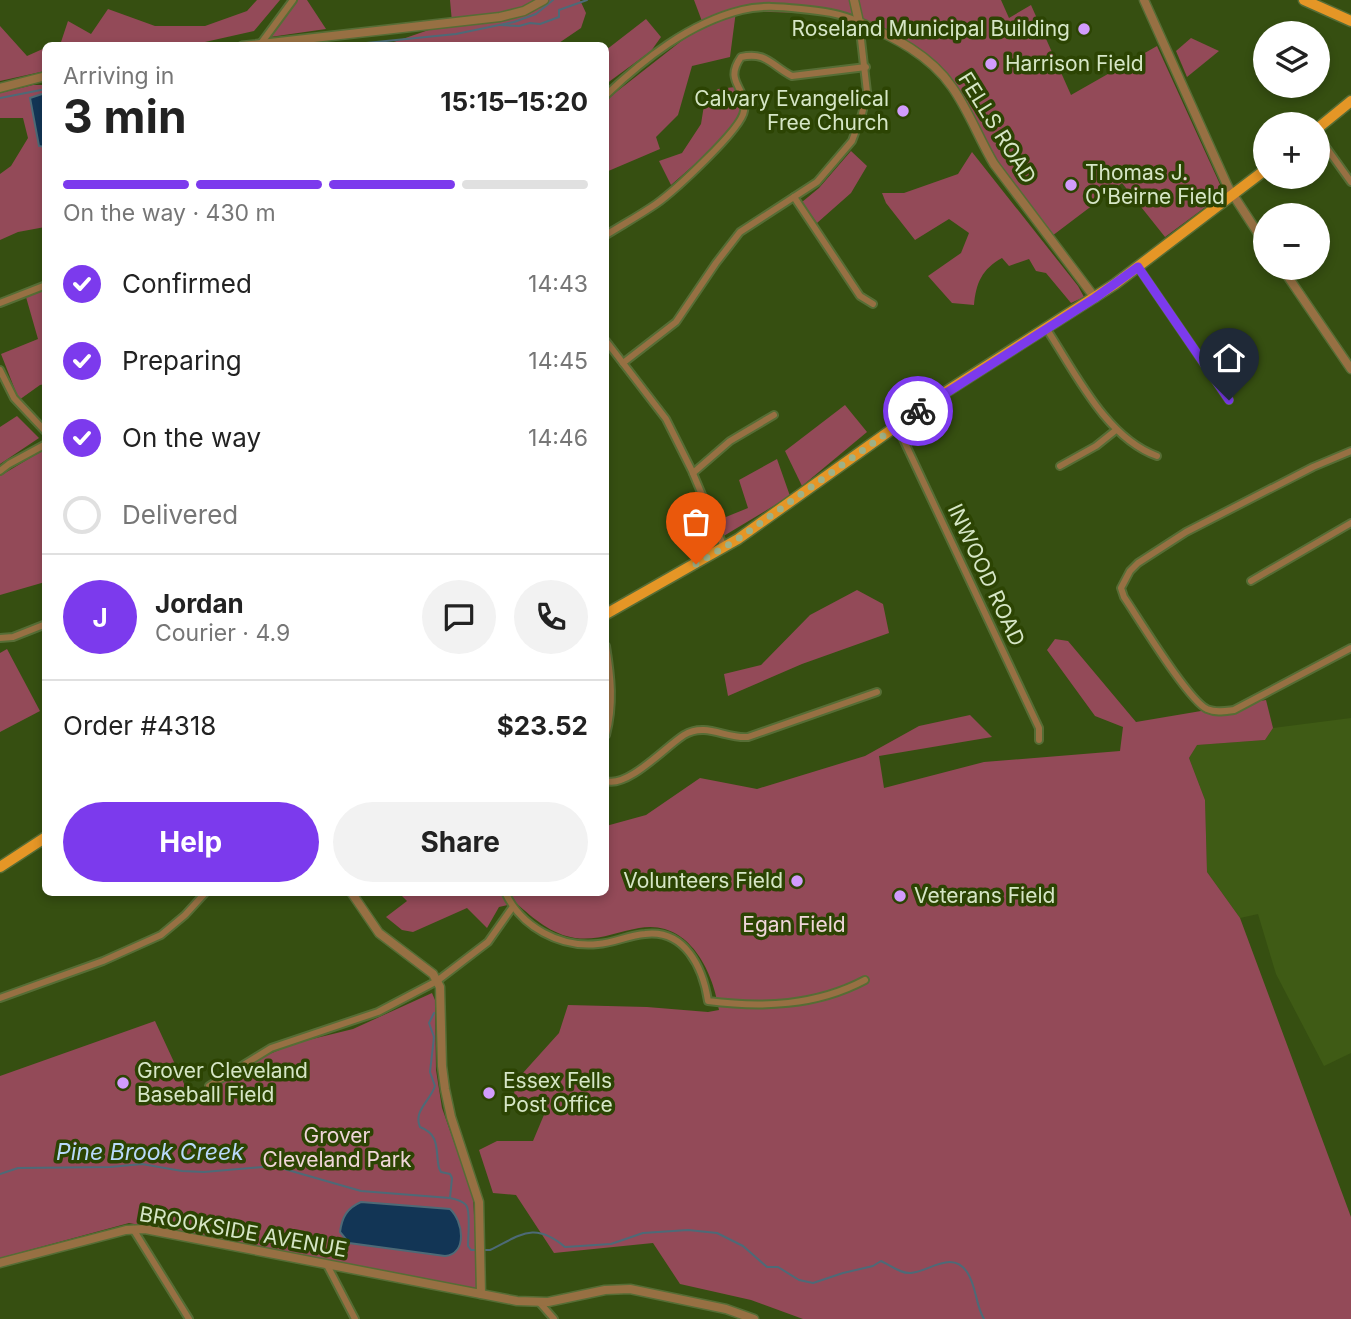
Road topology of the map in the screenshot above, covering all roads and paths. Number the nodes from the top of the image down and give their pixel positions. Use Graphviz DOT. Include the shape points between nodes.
graph roads {
  1 [pos="293,0"];
  2 [pos="544,0"];
  3 [pos="854,0"];
  4 [pos="1144,0"];
  5 [pos="1304,0"];
  6 [pos="1351,21"];
  7 [pos="859,22"];
  8 [pos="262,42"];
  9 [pos="278,42"];
  10 [pos="866,67"];
  11 [pos="42,77"];
  12 [pos="0,88"];
  13 [pos="609,93"];
  14 [pos="1351,101"];
  15 [pos="1330,118"];
  16 [pos="1330,153"];
  17 [pos="1253,180"];
  18 [pos="1351,182"];
  19 [pos="1233,196"];
  20 [pos="794,197"];
  21 [pos="1253,226"];
  22 [pos="609,233"];
  23 [pos="1138,267"];
  24 [pos="1290,280"];
  25 [pos="42,287"];
  26 [pos="1095,298"];
  27 [pos="0,303"];
  28 [pos="873,304"];
  29 [pos="1046,328"];
  30 [pos="609,345"];
  31 [pos="623,363"];
  32 [pos="1351,369"];
  33 [pos="0,370"];
  34 [pos="1229,400"];
  35 [pos="774,415"];
  36 [pos="897,426"];
  37 [pos="42,428"];
  38 [pos="1116,430"];
  39 [pos="42,446"];
  40 [pos="1351,451"];
  41 [pos="1157,456"];
  42 [pos="1060,466"];
  43 [pos="0,471"];
  44 [pos="693,473"];
  45 [pos="1351,523"];
  46 [pos="724,548"];
  47 [pos="1251,581"];
  48 [pos="609,612"];
  49 [pos="42,626"];
  50 [pos="0,638"];
  51 [pos="1351,649"];
  52 [pos="609,663"];
  53 [pos="877,692"];
  54 [pos="609,721"];
  55 [pos="1039,740"];
  56 [pos="609,782"];
  57 [pos="42,840"];
  58 [pos="0,867"];
  59 [pos="202,896"];
  60 [pos="354,896"];
  61 [pos="507,896"];
  62 [pos="512,908"];
  63 [pos="865,980"];
  64 [pos="438,981"];
  65 [pos="0,998"];
  66 [pos="208,1086"];
  67 [pos="133,1229"];
  68 [pos="0,1263"];
  69 [pos="327,1265"];
  70 [pos="481,1294"];
  71 [pos="540,1303"];
  72 [pos="189,1319"];
  73 [pos="355,1319"];
  74 [pos="554,1319"];
  75 [pos="754,1319"];
  1 -- 8 [label="street"];
  2 -- 9 [label="street" via="500,17"];
  3 -- 7 [label="street"];
  4 -- 19 [label="street"];
  5 -- 6 [label="main road"];
  7 -- 10 [label="street"];
  7 -- 13 [label="street" via="798,8 741,10 671,41"];
  7 -- 26 [label="street, FELLS ROAD" via="898,40 941,72 994,164"];
  10 -- 20 [label="street" via="867,92 852,141 817,182"];
  10 -- 22 [label="street" via="792,76 765,57 741,57 733,79 744,97 744,112 734,131 657,203"];
  11 -- 12 [label="street"];
  14 -- 15 [label="main road"];
  16 -- 18 [label="street"];
  17 -- 19 [label="main road"];
  19 -- 21 [label="street"];
  19 -- 23 [label="main road"];
  20 -- 28 [label="street" via="860,296"];
  20 -- 31 [label="street" via="740,232 676,322"];
  23 -- 26 [label="main road"];
  23 -- 34 [label="street"];
  24 -- 32 [label="street"];
  25 -- 27 [label="street"];
  26 -- 29 [label="main road"];
  29 -- 36 [label="main road"];
  29 -- 38 [label="street"];
  30 -- 31 [label="street"];
  31 -- 44 [label="street" via="666,419"];
  33 -- 37 [label="street" via="14,398"];
  35 -- 44 [label="street" via="730,441"];
  36 -- 46 [label="main road"];
  36 -- 55 [label="street, INWOOD ROAD" via="1039,728"];
  38 -- 41 [label="street" via="1131,444"];
  38 -- 42 [label="street"];
  39 -- 43 [label="street"];
  40 -- 51 [label="street" via="1186,531 1138,563 1121,588 1189,692 1208,709 1234,710"];
  44 -- 46 [label="street"];
  45 -- 47 [label="street"];
  46 -- 48 [label="main road"];
  49 -- 50 [label="street"];
  52 -- 54 [label="street"];
  53 -- 56 [label="street" via="748,737 700,730 686,734 626,779"];
  57 -- 58 [label="main road"];
  59 -- 65 [label="street" via="161,935"];
  60 -- 64 [label="street" via="379,933"];
  61 -- 62 [label="street"];
  62 -- 63 [label="street" via="534,928 569,943 600,944 649,933 670,937 689,951 698,965 708,1001 751,1006 810,1000"];
  62 -- 64 [label="street" via="488,942"];
  64 -- 66 [label="street" via="378,1012 271,1048"];
  64 -- 70 [label="street" via="445,1089 478,1195"];
  67 -- 68 [label="street, BROOKSIDE AVENUE"];
  67 -- 69 [label="street, BROOKSIDE AVENUE"];
  67 -- 72 [label="street"];
  69 -- 70 [label="street, BROOKSIDE AVENUE"];
  69 -- 73 [label="street"];
  70 -- 71 [label="street, BROOKSIDE AVENUE"];
  71 -- 74 [label="street"];
  71 -- 75 [label="street, BROOKSIDE AVENUE" via="630,1289"];
}
